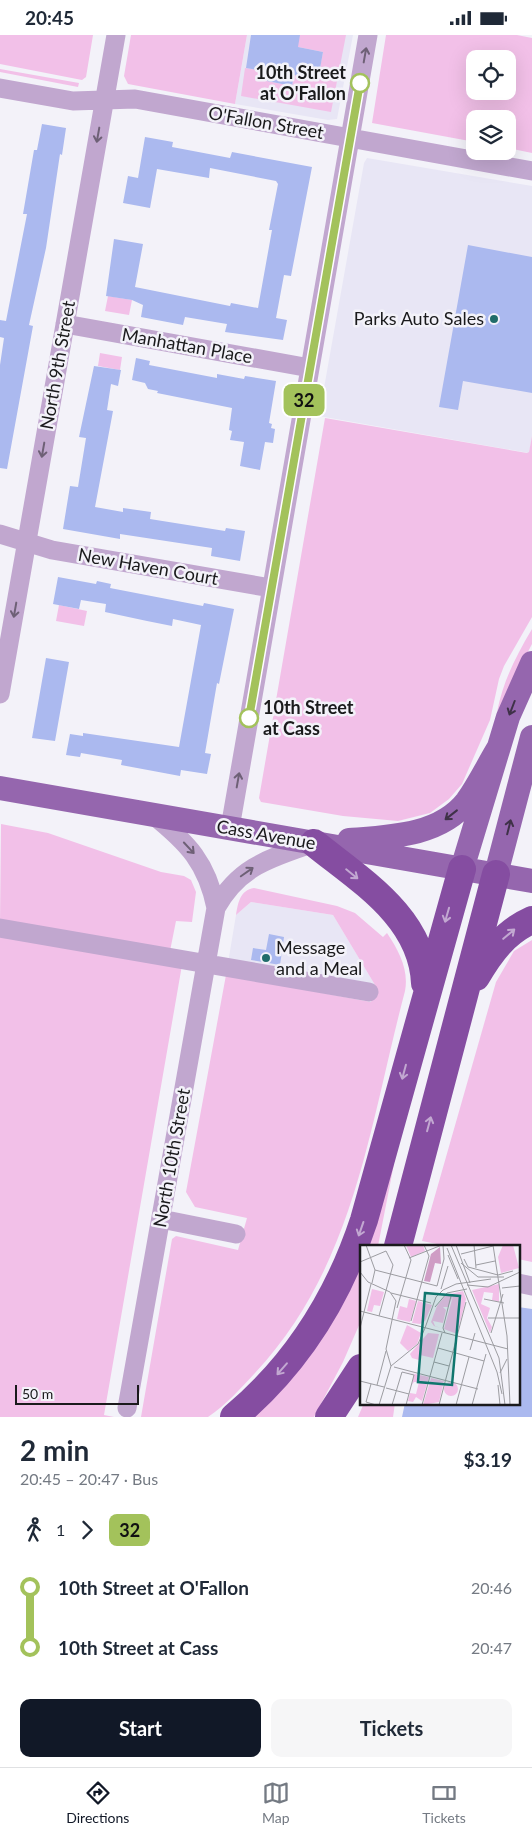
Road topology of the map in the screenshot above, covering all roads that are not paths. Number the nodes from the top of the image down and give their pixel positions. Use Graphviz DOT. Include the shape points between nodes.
graph roads {
  1 [pos="116,35"];
  2 [pos="368,35"];
  3 [pos="0,88"];
  4 [pos="104,100"];
  5 [pos="350,138"];
  6 [pos="532,171"];
  7 [pos="65,324"];
  8 [pos="310,368"];
  9 [pos="0,534"];
  10 [pos="26,542"];
  11 [pos="271,588"];
  12 [pos="4,650"];
  13 [pos="532,663"];
  14 [pos="0,694"];
  15 [pos="498,747"];
  16 [pos="529,748"];
  17 [pos="532,786"];
  18 [pos="0,788"];
  19 [pos="153,815"];
  20 [pos="230,828"];
  21 [pos="314,843"];
  22 [pos="462,869"];
  23 [pos="496,874"];
  24 [pos="532,881"];
  25 [pos="216,908"];
  26 [pos="532,920"];
  27 [pos="0,928"];
  28 [pos="206,964"];
  29 [pos="369,992"];
  30 [pos="425,995"];
  31 [pos="461,1003"];
  32 [pos="161,1219"];
  33 [pos="236,1234"];
  34 [pos="398,1245"];
  35 [pos="360,1371"];
  36 [pos="127,1408"];
  37 [pos="234,1417"];
  38 [pos="329,1417"];
  39 [pos="339,1417"];
  1 -- 4 [label="street, North 9th Street"];
  5 -- 2 [label="street, one-way"];
  3 -- 4 [label="street, O'Fallon Street" via="73,101"];
  4 -- 5 [label="street, O'Fallon Street" via="135,99"];
  4 -- 7 [label="street, North 9th Street, one-way"];
  5 -- 6 [label="street, O'Fallon Street"];
  5 -- 8 [label="street"];
  7 -- 8 [label="street, Manhattan Place"];
  7 -- 10 [label="street, North 9th Street, one-way"];
  8 -- 11 [label="street"];
  9 -- 10 [label="street, New Haven Court"];
  10 -- 11 [label="street, New Haven Court" via="52,550"];
  10 -- 12 [label="street, North 9th Street, one-way"];
  20 -- 11 [label="street, one-way"];
  12 -- 14 [label="street, North 9th Street"];
  13 -- 15 [label="main road, one-way"];
  15 -- 21 [label="main road, one-way" via="466,802 436,825 381,838"];
  15 -- 22 [label="main road"];
  16 -- 17 [label="main road"];
  23 -- 16 [label="main road, one-way"];
  18 -- 19 [label="main road, Cass Avenue"];
  19 -- 20 [label="main road, Cass Avenue"];
  19 -- 25 [label="street, North 10th Street, one-way" via="194,852 211,884"];
  20 -- 21 [label="main road, Cass Avenue"];
  21 -- 22 [label="main road, Cass Avenue"];
  25 -- 21 [label="street, North 10th Street, one-way" via="229,887 250,869"];
  21 -- 30 [label="highway, one-way" via="402,919 422,957"];
  22 -- 23 [label="main road, Cass Avenue"];
  22 -- 30 [label="highway, one-way"];
  23 -- 24 [label="main road, Cass Avenue"];
  23 -- 31 [label="highway"];
  25 -- 28 [label="street, North 10th Street"];
  31 -- 26 [label="highway, one-way" via="494,949 511,932"];
  27 -- 28 [label="street"];
  28 -- 29 [label="street"];
  28 -- 32 [label="street, North 10th Street"];
  30 -- 37 [label="highway, one-way" via="364,1220 348,1263 321,1314 296,1351 268,1385"];
  34 -- 31 [label="highway, one-way"];
  32 -- 33 [label="street"];
  32 -- 36 [label="street, North 10th Street"];
  35 -- 38 [label="highway"];
  35 -- 39 [label="highway"];
}
